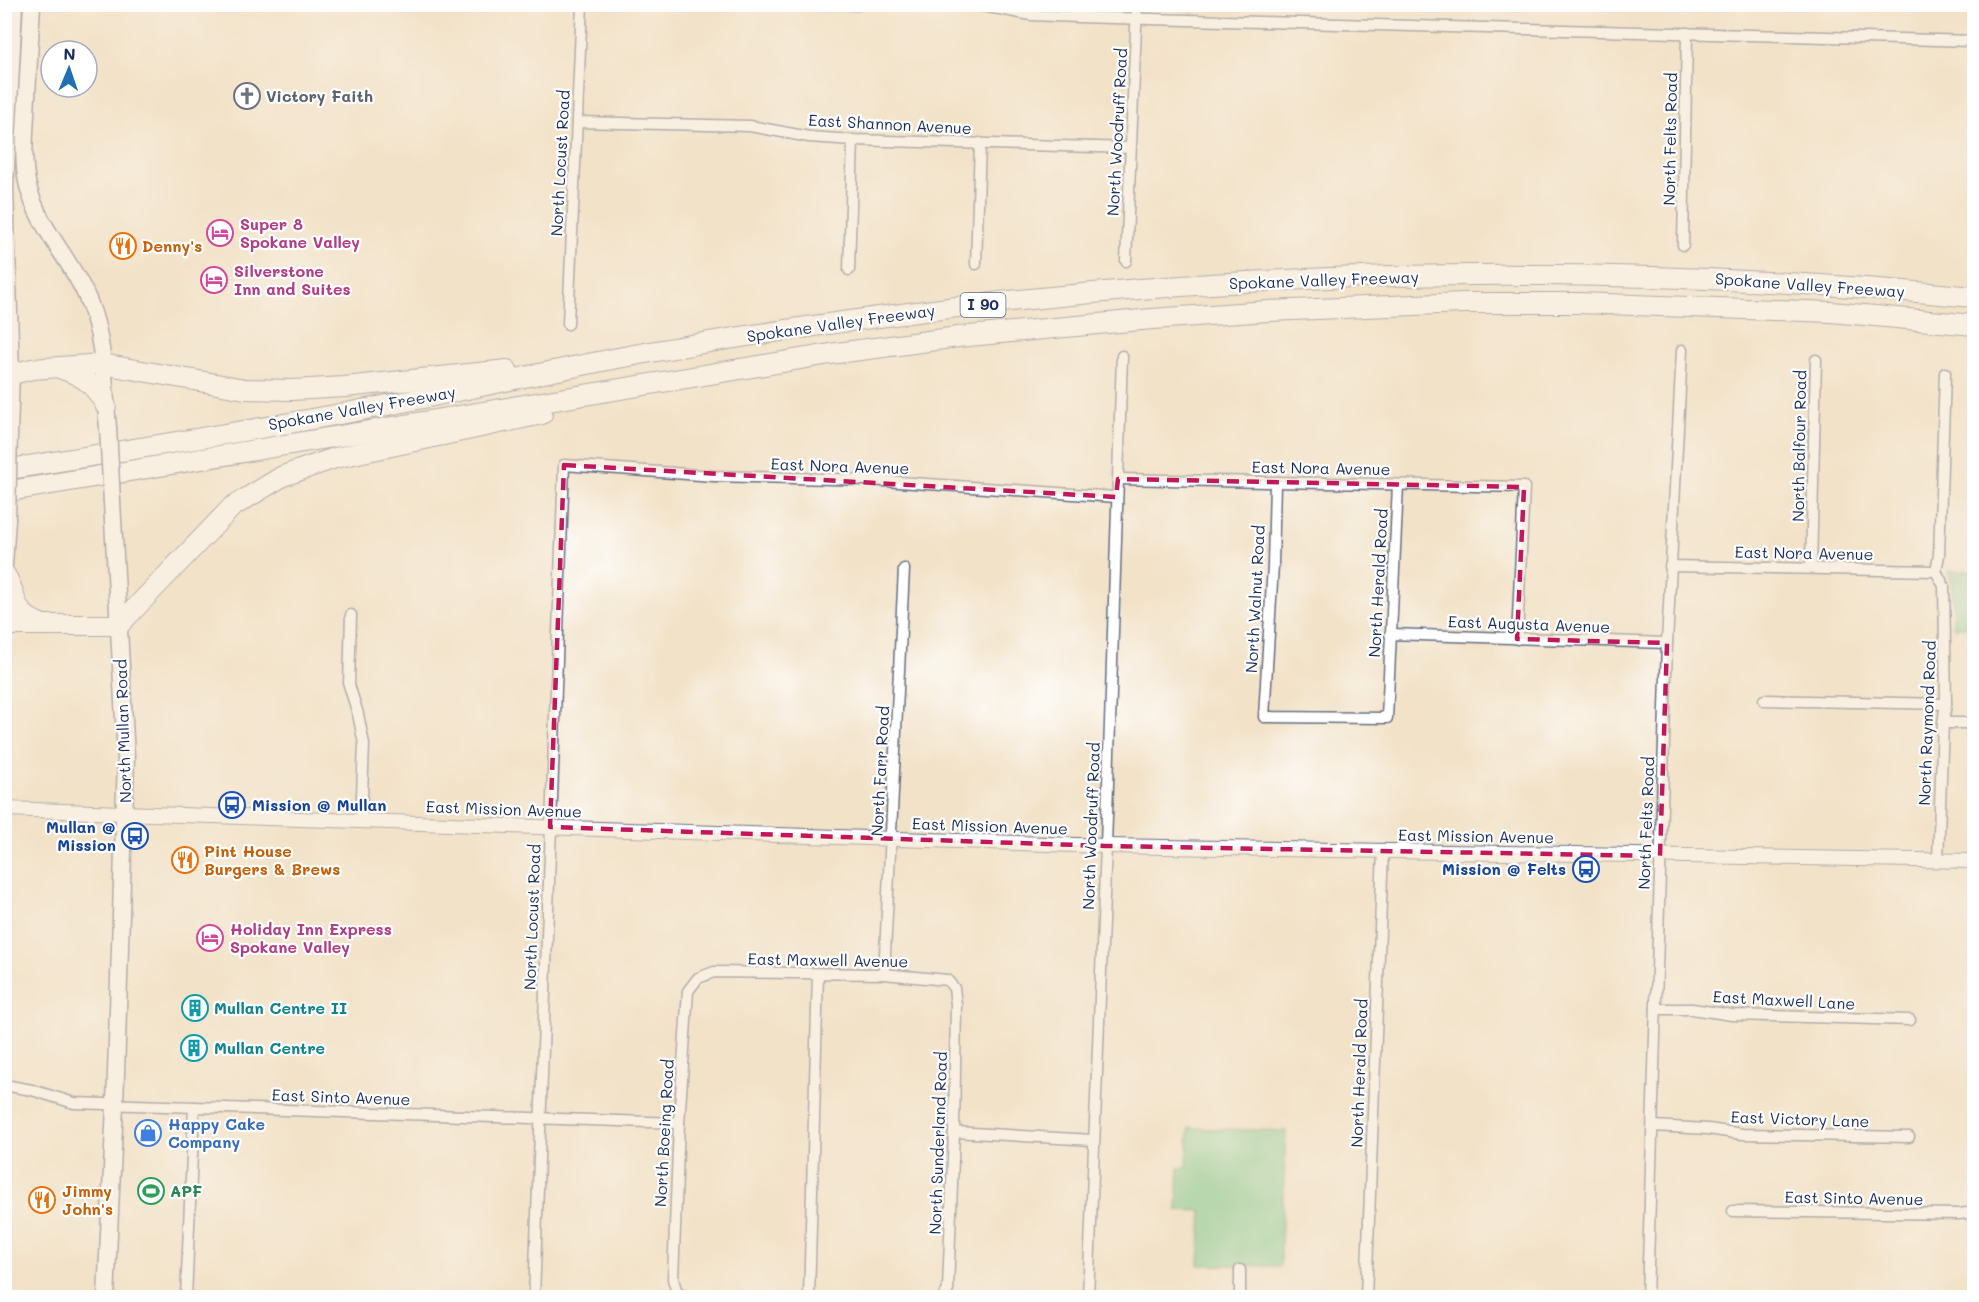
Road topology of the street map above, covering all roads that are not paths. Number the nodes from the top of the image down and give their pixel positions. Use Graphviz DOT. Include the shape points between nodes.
graph roads {
  1 [pos="14,4"];
  2 [pos="32,4"];
  3 [pos="582,4"];
  4 [pos="972,4"];
  5 [pos="1137,4"];
  6 [pos="1137,20"];
  7 [pos="1687,33"];
  8 [pos="1974,41"];
  9 [pos="8,104"];
  10 [pos="577,122"];
  11 [pos="853,140"];
  12 [pos="980,143"];
  13 [pos="1130,148"];
  14 [pos="5,187"];
  15 [pos="28,189"];
  16 [pos="1683,245"];
  17 [pos="1126,261"];
  18 [pos="976,264"];
  19 [pos="849,270"];
  20 [pos="1974,297"];
  21 [pos="568,324"];
  22 [pos="1974,325"];
  23 [pos="1682,350"];
  24 [pos="1122,356"];
  25 [pos="617,358"];
  26 [pos="1816,360"];
  27 [pos="102,364"];
  28 [pos="60,368"];
  29 [pos="1945,373"];
  30 [pos="8,375"];
  31 [pos="628,388"];
  32 [pos="106,406"];
  33 [pos="564,465"];
  34 [pos="4,470"];
  35 [pos="1118,479"];
  36 [pos="1275,483"];
  37 [pos="1398,485"];
  38 [pos="4,492"];
  39 [pos="1116,497"];
  40 [pos="4,566"];
  41 [pos="1670,566"];
  42 [pos="1811,568"];
  43 [pos="904,569"];
  44 [pos="1936,571"];
  45 [pos="4,573"];
  46 [pos="351,615"];
  47 [pos="44,625"];
  48 [pos="119,625"];
  49 [pos="4,626"];
  50 [pos="1390,634"];
  51 [pos="1517,639"];
  52 [pos="1666,643"];
  53 [pos="1764,700"];
  54 [pos="1946,704"];
  55 [pos="1387,718"];
  56 [pos="1943,723"];
  57 [pos="1974,723"];
  58 [pos="4,809"];
  59 [pos="125,813"];
  60 [pos="361,821"];
  61 [pos="550,827"];
  62 [pos="892,840"];
  63 [pos="1106,846"];
  64 [pos="1383,850"];
  65 [pos="1660,856"];
  66 [pos="1938,861"];
  67 [pos="1974,861"];
  68 [pos="818,974"];
  69 [pos="884,974"];
  70 [pos="698,978"];
  71 [pos="954,988"];
  72 [pos="1656,1009"];
  73 [pos="1910,1020"];
  74 [pos="4,1085"];
  75 [pos="115,1105"];
  76 [pos="194,1107"];
  77 [pos="539,1118"];
  78 [pos="679,1122"];
  79 [pos="1653,1126"];
  80 [pos="954,1132"];
  81 [pos="1910,1137"];
  82 [pos="1093,1140"];
  83 [pos="1733,1211"];
  84 [pos="1974,1212"];
  85 [pos="1240,1270"];
  86 [pos="106,1298"];
  87 [pos="186,1298"];
  88 [pos="534,1298"];
  89 [pos="689,1298"];
  90 [pos="809,1298"];
  91 [pos="943,1298"];
  92 [pos="1088,1298"];
  93 [pos="1239,1298"];
  94 [pos="1366,1298"];
  95 [pos="1647,1298"];
  1 -- 9 [label="main road"];
  2 -- 15 [label="main road" via="25,144"];
  3 -- 10 [label="street, North Locust Road"];
  4 -- 6 [label="street" via="1031,15"];
  5 -- 6 [label="street, North Woodruff Road"];
  6 -- 7 [label="street"];
  6 -- 13 [label="street, North Woodruff Road"];
  7 -- 8 [label="street"];
  7 -- 16 [label="street, North Felts Road"];
  9 -- 14 [label="main road"];
  9 -- 15 [label="main road, North Mullan Road" via="15,123 16,172 24,189"];
  10 -- 11 [label="street, East Shannon Avenue" via="750,126"];
  10 -- 21 [label="street, North Locust Road"];
  11 -- 12 [label="street, East Shannon Avenue"];
  11 -- 19 [label="street"];
  12 -- 13 [label="street, East Shannon Avenue"];
  12 -- 18 [label="street"];
  13 -- 17 [label="street, North Woodruff Road"];
  14 -- 30 [label="main road"];
  15 -- 27 [label="main road, North Mullan Road" via="46,232 89,301"];
  20 -- 25 [label="highway, Spokane Valley Freeway / I 90" via="1674,277 1464,275 1267,281 915,312"];
  22 -- 31 [label="highway, Spokane Valley Freeway / I 90" via="1831,312 1578,303 1268,311 958,337"];
  23 -- 41 [label="street, North Felts Road"];
  24 -- 35 [label="street, North Woodruff Road"];
  25 -- 27 [label="highway" via="292,390 245,389"];
  25 -- 34 [label="highway, Spokane Valley Freeway / I 90" via="394,404"];
  26 -- 42 [label="street, North Balfour Road"];
  27 -- 28 [label="highway"];
  27 -- 32 [label="main road, North Mullan Road"];
  28 -- 30 [label="highway"];
  28 -- 32 [label="highway" via="89,381"];
  29 -- 44 [label="street, North Raymond Road"];
  30 -- 40 [label="main road, bridge"];
  31 -- 38 [label="highway, Spokane Valley Freeway / I 90"];
  31 -- 48 [label="highway" via="536,416 335,458 283,476 232,507"];
  32 -- 48 [label="main road, North Mullan Road, bridge"];
  33 -- 39 [label="street, East Nora Avenue"];
  33 -- 61 [label="street, North Locust Road"];
  35 -- 36 [label="street, East Nora Avenue"];
  35 -- 39 [label="street, North Woodruff Road"];
  36 -- 37 [label="street, East Nora Avenue"];
  36 -- 55 [label="street, North Walnut Road" via="1264,717"];
  37 -- 50 [label="street, North Herald Road"];
  37 -- 51 [label="street, East Nora Avenue" via="1524,487"];
  39 -- 63 [label="street, North Woodruff Road"];
  41 -- 42 [label="street, East Nora Avenue"];
  41 -- 52 [label="street, North Felts Road"];
  42 -- 44 [label="street, East Nora Avenue"];
  43 -- 62 [label="street, North Farr Road"];
  44 -- 54 [label="street, North Raymond Road" via="1944,586"];
  45 -- 47 [label="highway" via="16,607"];
  46 -- 60 [label="street" via="348,685 364,744"];
  47 -- 48 [label="highway"];
  47 -- 49 [label="highway"];
  48 -- 59 [label="main road, North Mullan Road"];
  50 -- 51 [label="street, East Augusta Avenue"];
  50 -- 55 [label="street, North Herald Road"];
  51 -- 52 [label="street, East Augusta Avenue"];
  52 -- 65 [label="street, North Felts Road"];
  53 -- 54 [label="street"];
  54 -- 56 [label="street, North Raymond Road"];
  56 -- 57 [label="street"];
  56 -- 66 [label="street, North Raymond Road"];
  58 -- 59 [label="street, East Mission Avenue"];
  59 -- 60 [label="street, East Mission Avenue"];
  59 -- 75 [label="main road, North Mullan Road"];
  60 -- 61 [label="street, East Mission Avenue"];
  61 -- 62 [label="street, East Mission Avenue"];
  61 -- 77 [label="street, North Locust Road"];
  62 -- 63 [label="street, East Mission Avenue"];
  62 -- 69 [label="street, North Farr Road"];
  63 -- 64 [label="street, East Mission Avenue"];
  63 -- 82 [label="street, North Woodruff Road"];
  64 -- 65 [label="street, East Mission Avenue"];
  64 -- 94 [label="street, North Herald Road"];
  65 -- 66 [label="street, East Mission Avenue"];
  65 -- 72 [label="street, North Felts Road"];
  66 -- 67 [label="street, East Mission Avenue"];
  68 -- 69 [label="street, East Maxwell Avenue"];
  68 -- 70 [label="street, East Maxwell Avenue" via="714,972"];
  68 -- 90 [label="street"];
  69 -- 71 [label="street, East Maxwell Avenue" via="947,980"];
  70 -- 78 [label="street, North Boeing Road" via="688,991"];
  71 -- 80 [label="street, North Sunderland Road"];
  72 -- 73 [label="street, East Maxwell Lane"];
  72 -- 79 [label="street, North Felts Road"];
  74 -- 75 [label="street, East Sinto Avenue" via="74,1103"];
  75 -- 76 [label="street, East Sinto Avenue"];
  75 -- 86 [label="main road, North Mullan Road"];
  76 -- 77 [label="street, East Sinto Avenue"];
  76 -- 87 [label="street"];
  77 -- 78 [label="street, East Sinto Avenue"];
  77 -- 88 [label="street, North Locust Road"];
  78 -- 89 [label="street, North Boeing Road" via="673,1279 677,1293"];
  79 -- 81 [label="street, East Victory Lane" via="1742,1134"];
  79 -- 95 [label="street, North Felts Road"];
  80 -- 82 [label="street"];
  80 -- 91 [label="street, North Sunderland Road" via="948,1290"];
  82 -- 92 [label="street, North Woodruff Road"];
  83 -- 84 [label="street, East Sinto Avenue"];
  85 -- 93 [label="street"];
}
